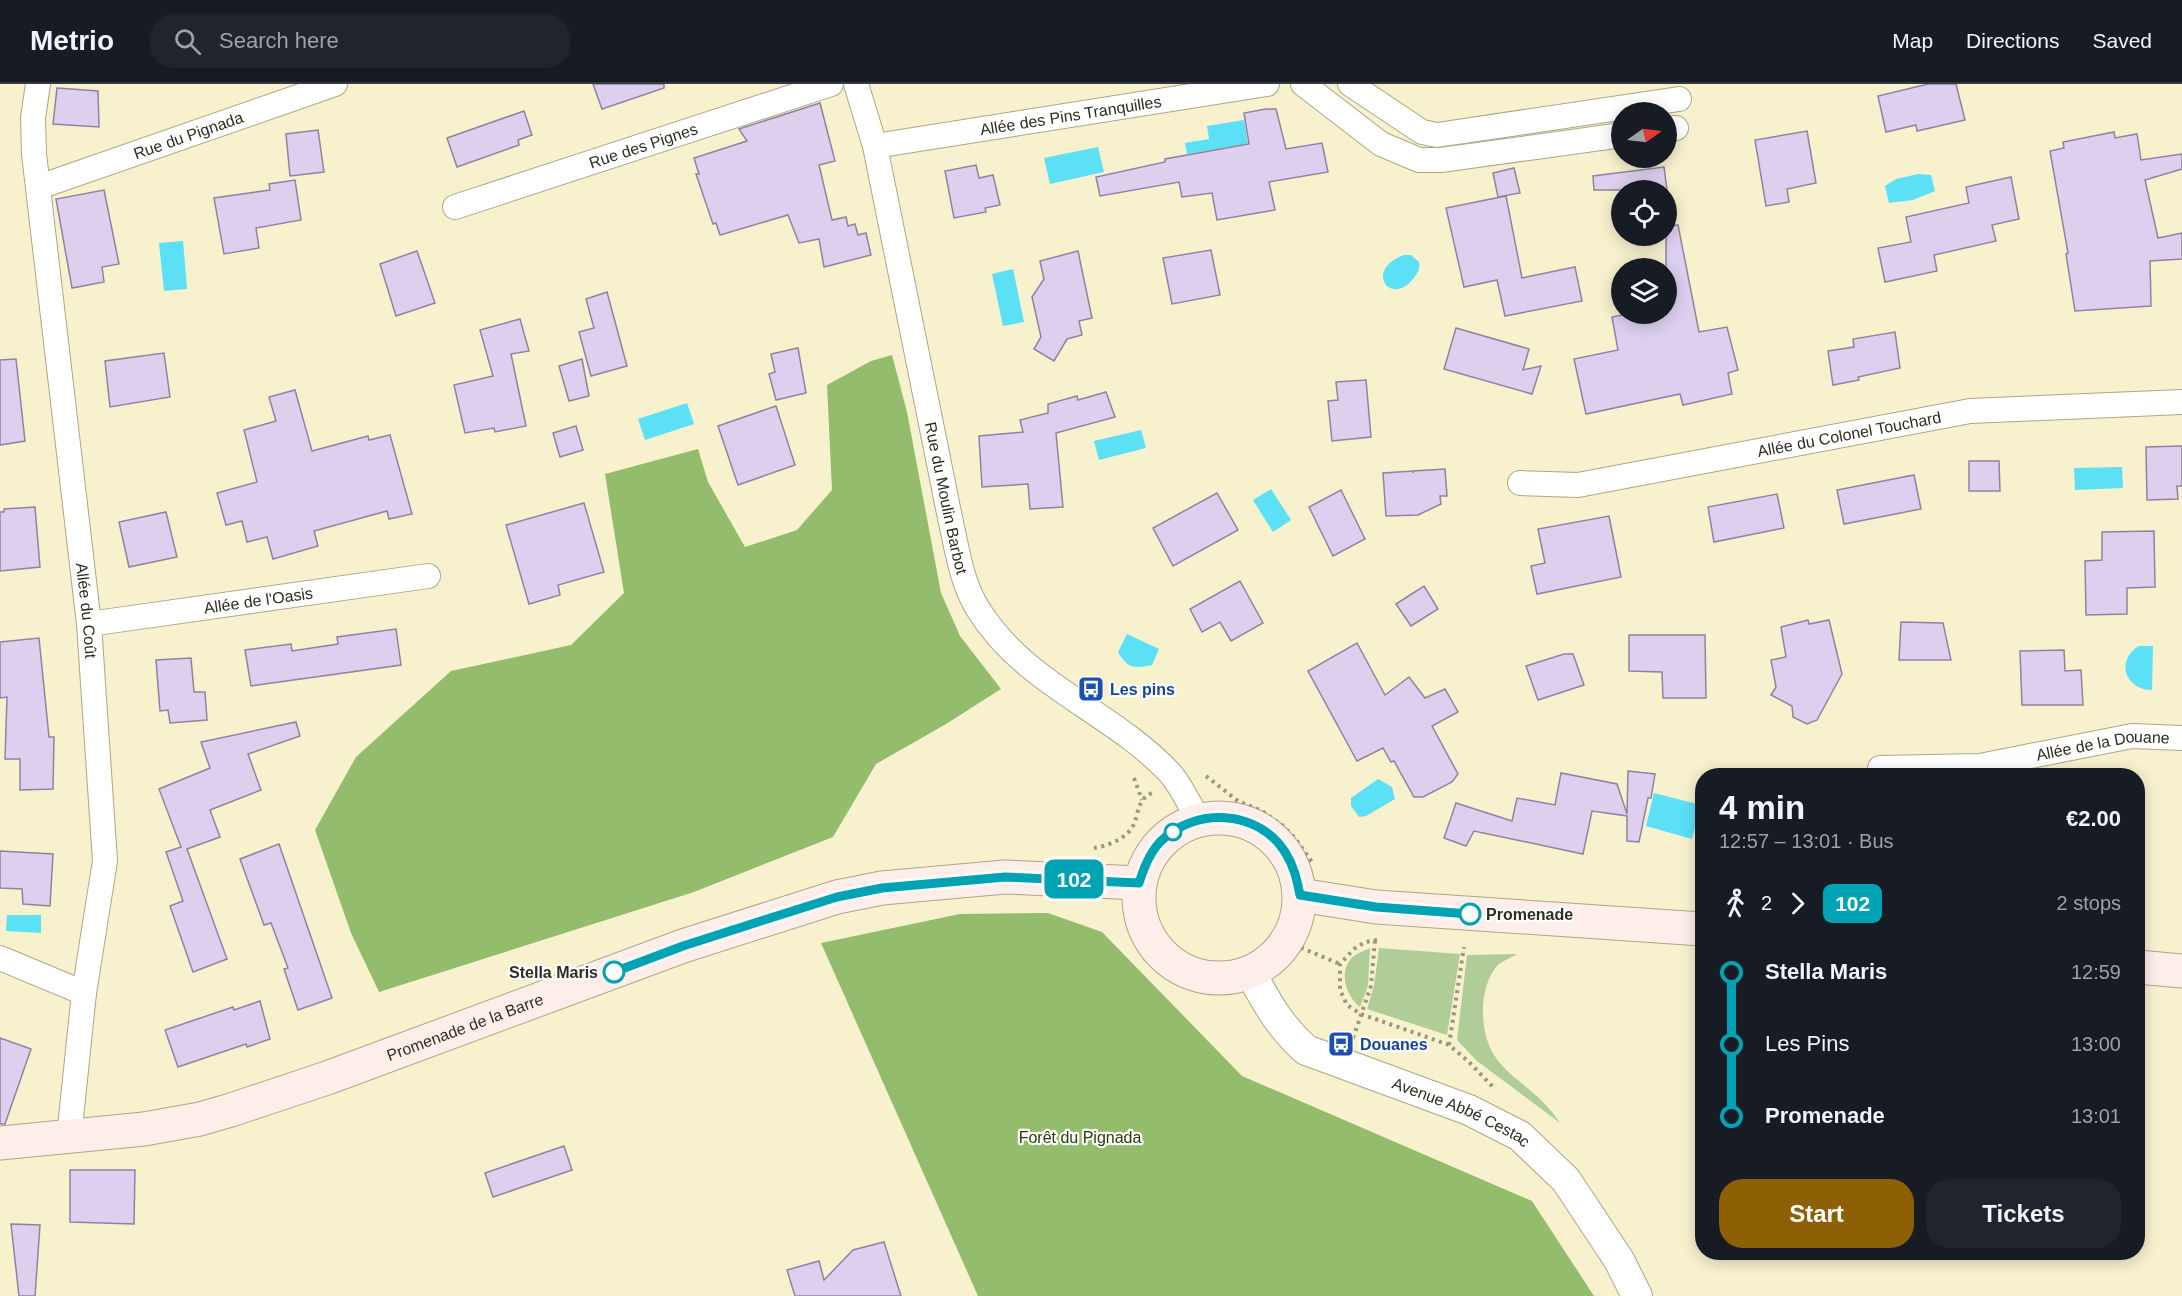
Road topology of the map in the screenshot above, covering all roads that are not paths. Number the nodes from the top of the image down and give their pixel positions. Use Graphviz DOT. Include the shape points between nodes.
graph roads {
  1 [pos="38,84"];
  2 [pos="336,84"];
  3 [pos="831,84"];
  4 [pos="856,84"];
  5 [pos="1267,84"];
  6 [pos="1303,84"];
  7 [pos="1350,84"];
  8 [pos="1679,99"];
  9 [pos="1611,137"];
  10 [pos="875,146"];
  11 [pos="39,187"];
  12 [pos="455,207"];
  13 [pos="2182,402"];
  14 [pos="1520,483"];
  15 [pos="428,576"];
  16 [pos="90,624"];
  17 [pos="2182,738"];
  18 [pos="1880,768"];
  19 [pos="1198,819"];
  20 [pos="1139,883"];
  21 [pos="1300,895"];
  22 [pos="1695,929"];
  23 [pos="0,958"];
  24 [pos="2145,968"];
  25 [pos="2182,971"];
  26 [pos="1250,972"];
  27 [pos="84,993"];
  28 [pos="69,1137"];
  29 [pos="0,1143"];
  30 [pos="1637,1296"];
  1 -- 11 [label="street, Allée du Coût" via="33,118"];
  2 -- 11 [label="street, Rue du Pignada"];
  3 -- 12 [label="street, Rue des Pignes"];
  4 -- 10 [label="street, Rue du Moulin Barbot"];
  5 -- 10 [label="street, Allée des Pins Tranquilles"];
  6 -- 9 [label="street" via="1381,144 1419,160"];
  7 -- 8 [label="street" via="1422,132 1437,135"];
  10 -- 19 [label="street, Rue du Moulin Barbot" via="963,577 978,609 1033,672 1140,746 1171,774"];
  11 -- 16 [label="street, Allée du Coût"];
  13 -- 14 [label="street, Allée du Colonel Touchard" via="1970,411 1578,485"];
  15 -- 16 [label="street, Allée de l'Oasis"];
  16 -- 27 [label="street, Allée du Coût" via="105,861"];
  17 -- 18 [label="street, Allée de la Douane" via="2132,736 1980,766"];
  19 -- 20 [label="main road" via="1177,828 1159,843 1146,861"];
  19 -- 21 [label="main road" via="1246,821 1267,833 1284,850"];
  20 -- 26 [label="main road" via="1138,908 1145,932 1159,952 1178,968 1201,977 1226,978"];
  20 -- 28 [label="main road, Promenade de la Barre" via="1005,877 882,888 837,897 683,946 231,1110 144,1129"];
  21 -- 22 [label="main road" via="1376,907"];
  21 -- 26 [label="main road" via="1297,920 1287,942 1270,960"];
  23 -- 27 [label="street"];
  24 -- 25 [label="main road"];
  26 -- 30 [label="street, Avenue Abbé Cestac" via="1273,1015 1306,1050 1469,1110 1520,1136 1566,1180 1619,1260"];
  27 -- 28 [label="street, Allée du Coût"];
  28 -- 29 [label="main road, Promenade de la Barre"];
}
